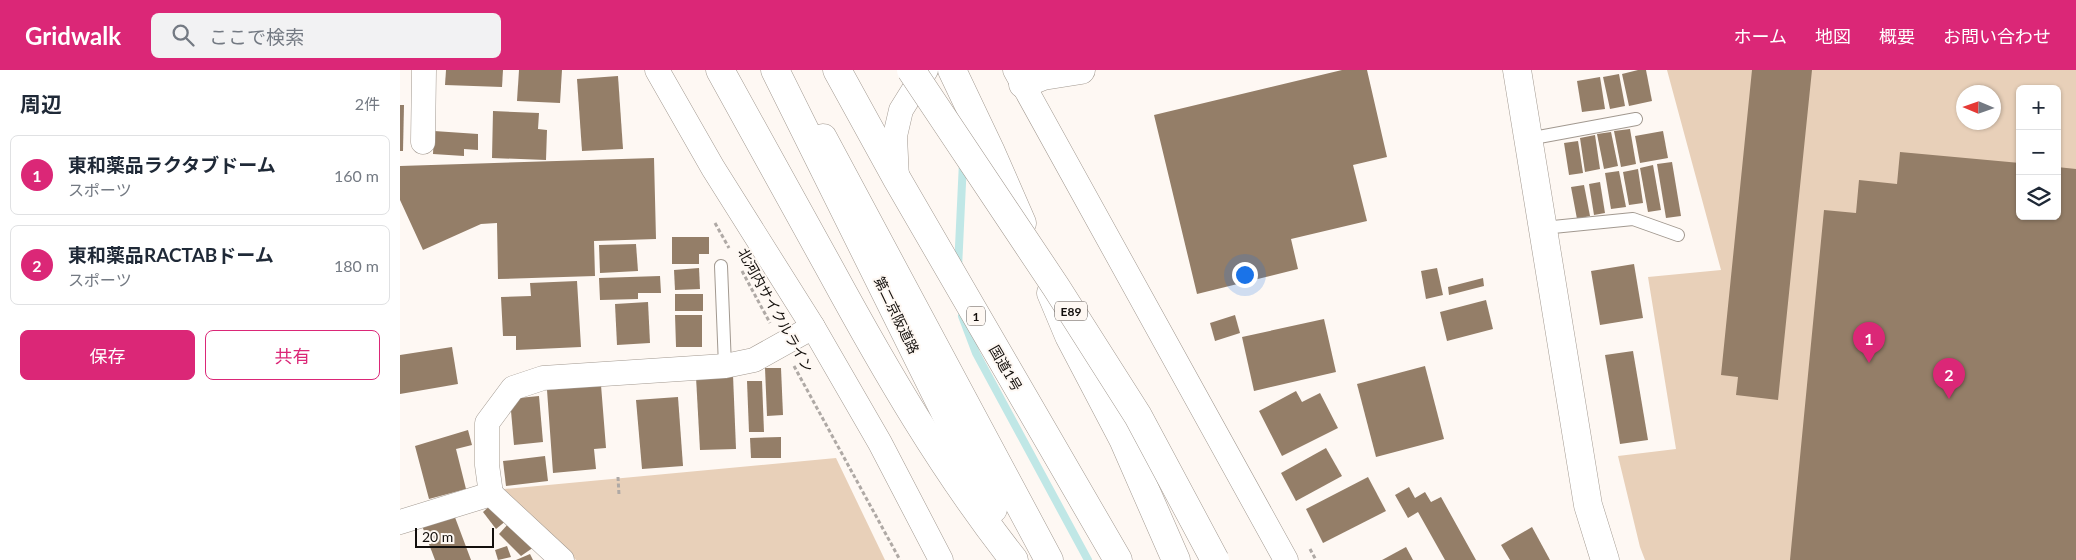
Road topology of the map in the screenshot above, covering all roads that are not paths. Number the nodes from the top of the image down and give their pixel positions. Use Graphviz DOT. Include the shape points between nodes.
graph roads {
  1 [pos="424,70"];
  2 [pos="657,70"];
  3 [pos="720,70"];
  4 [pos="775,70"];
  5 [pos="787,70"];
  6 [pos="837,70"];
  7 [pos="911,70"];
  8 [pos="926,70"];
  9 [pos="952,70"];
  10 [pos="1081,70"];
  11 [pos="1517,70"];
  12 [pos="1019,77"];
  13 [pos="1636,119"];
  14 [pos="1528,139"];
  15 [pos="424,142"];
  16 [pos="897,179"];
  17 [pos="1543,228"];
  18 [pos="1678,235"];
  19 [pos="721,266"];
  20 [pos="812,327"];
  21 [pos="725,366"];
  22 [pos="491,494"];
  23 [pos="400,522"];
  24 [pos="1282,559"];
  25 [pos="562,560"];
  26 [pos="941,560"];
  27 [pos="1014,560"];
  28 [pos="1018,560"];
  29 [pos="1049,560"];
  30 [pos="1118,560"];
  31 [pos="1176,560"];
  32 [pos="1215,560"];
  33 [pos="1605,560"];
  1 -- 15 [label="street"];
  2 -- 20 [label="street" via="713,168"];
  3 -- 27 [label="main road" via="862,328 923,431 984,522"];
  4 -- 28 [label="main road, 第二京阪道路"];
  5 -- 29 [label="main road"];
  6 -- 16 [label="main road, 国道1号 / 1"];
  7 -- 32 [label="main road, E89, bridge" via="1138,416"];
  8 -- 16 [label="street" via="901,110 895,136"];
  9 -- 31 [label="main road, bridge" via="991,152 1069,336 1123,440"];
  10 -- 12 [label="main road"];
  11 -- 14 [label="main road"];
  12 -- 24 [label="street"];
  13 -- 14 [label="lane"];
  14 -- 17 [label="main road"];
  16 -- 30 [label="main road, 国道1号 / 1"];
  17 -- 18 [label="lane" via="1633,219"];
  17 -- 33 [label="main road" via="1588,505"];
  19 -- 21 [label="lane"];
  20 -- 21 [label="street" via="754,360"];
  20 -- 26 [label="street" via="880,444"];
  21 -- 22 [label="street" via="543,378 513,388 487,423"];
  22 -- 23 [label="street"];
  22 -- 25 [label="street"];
}
